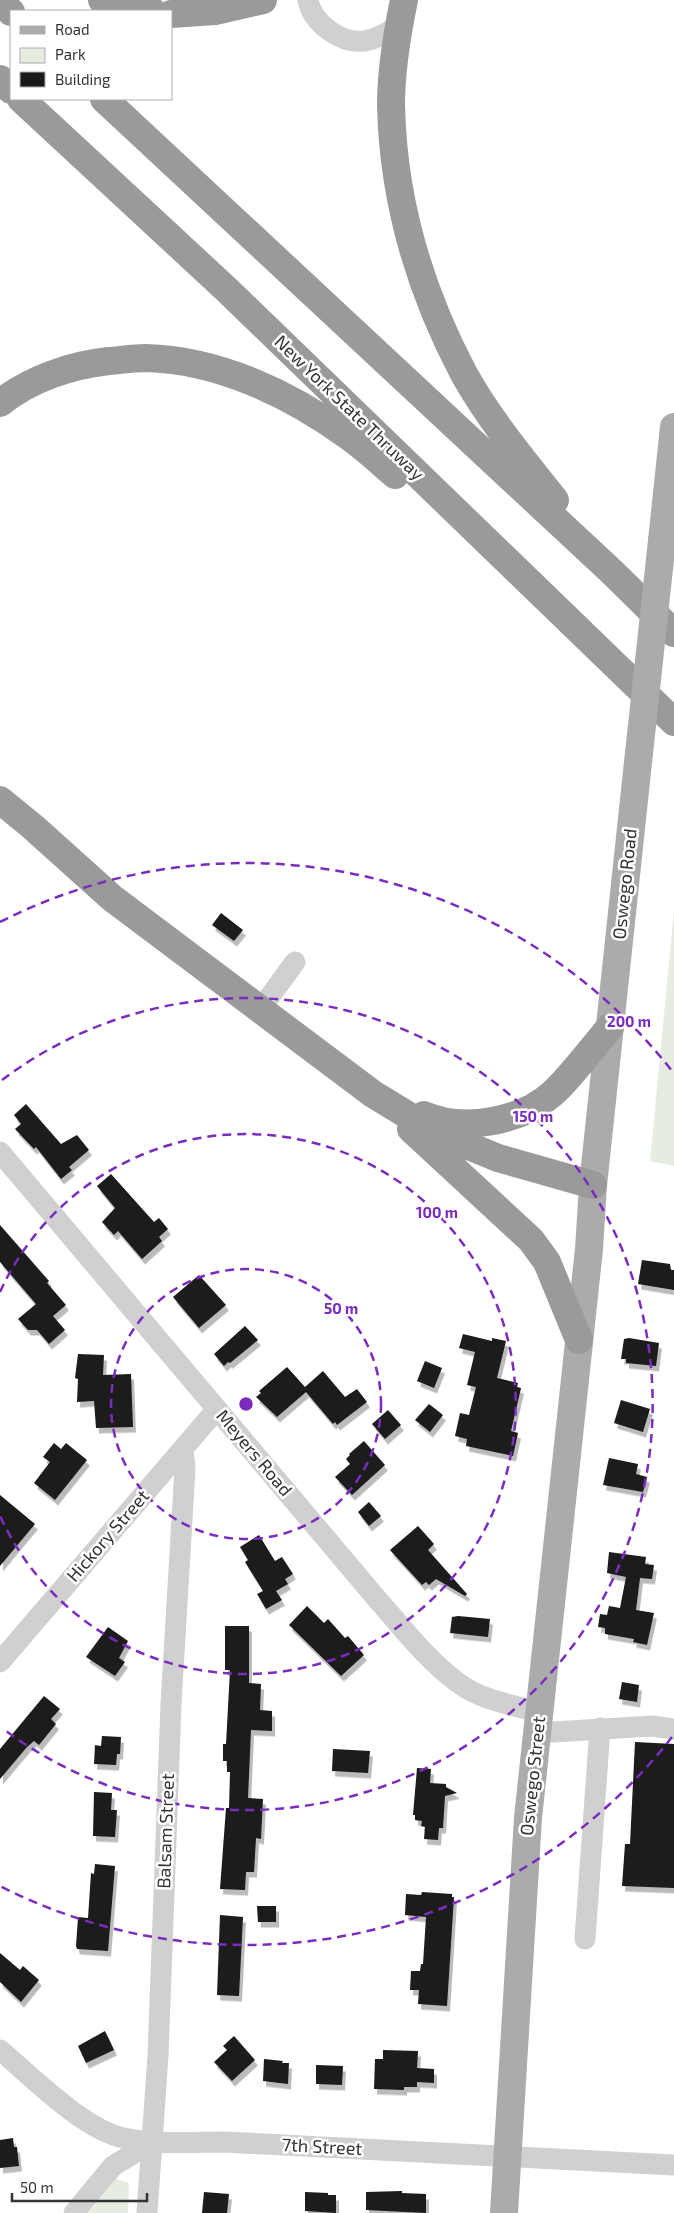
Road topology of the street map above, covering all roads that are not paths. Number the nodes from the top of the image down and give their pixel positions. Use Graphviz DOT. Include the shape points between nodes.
graph roads {
  1 [pos="102,0"];
  2 [pos="262,0"];
  3 [pos="308,0"];
  4 [pos="0,1"];
  5 [pos="146,10"];
  6 [pos="10,11"];
  7 [pos="401,13"];
  8 [pos="172,14"];
  9 [pos="0,79"];
  10 [pos="10,89"];
  11 [pos="22,100"];
  12 [pos="105,100"];
  13 [pos="0,402"];
  14 [pos="674,427"];
  15 [pos="515,567"];
  16 [pos="612,572"];
  17 [pos="674,632"];
  18 [pos="674,722"];
  19 [pos="0,782"];
  20 [pos="0,800"];
  21 [pos="295,962"];
  22 [pos="205,969"];
  23 [pos="260,1010"];
  24 [pos="610,1027"];
  25 [pos="374,1094"];
  26 [pos="0,1152"];
  27 [pos="593,1185"];
  28 [pos="580,1340"];
  29 [pos="217,1409"];
  30 [pos="183,1449"];
  31 [pos="0,1662"];
  32 [pos="538,1722"];
  33 [pos="600,1728"];
  34 [pos="674,1729"];
  35 [pos="585,1939"];
  36 [pos="0,2050"];
  37 [pos="152,2142"];
  38 [pos="507,2156"];
  39 [pos="674,2165"];
  40 [pos="74,2213"];
  41 [pos="147,2213"];
  42 [pos="504,2213"];
  1 -- 5 [label="highway"];
  2 -- 8 [label="highway" via="215,11"];
  3 -- 7 [label="street" via="318,20 330,32 346,39 361,41 380,37"];
  4 -- 6 [label="highway"];
  7 -- 16 [label="highway" via="391,104 395,166 410,243 432,304 465,374 506,439"];
  9 -- 10 [label="highway"];
  11 -- 15 [label="highway, New York State Thruway" via="226,289"];
  12 -- 16 [label="highway"];
  13 -- 15 [label="highway" via="43,378 87,364 145,358 189,362 232,373 294,402 348,436 480,545"];
  14 -- 24 [label="main road, Oswego Road, bridge"];
  15 -- 18 [label="highway, New York State Thruway"];
  16 -- 17 [label="highway"];
  19 -- 22 [label="highway" via="133,894"];
  20 -- 22 [label="highway" via="112,898"];
  21 -- 23 [label="street"];
  22 -- 23 [label="highway"];
  23 -- 25 [label="highway"];
  24 -- 25 [label="highway" via="551,1094 521,1113 482,1123 444,1121"];
  24 -- 27 [label="main road, Oswego Road"];
  25 -- 27 [label="highway" via="437,1133 498,1158"];
  25 -- 28 [label="highway" via="531,1240 547,1262"];
  26 -- 29 [label="street, Meyers Road"];
  27 -- 28 [label="main road, Oswego Road"];
  28 -- 32 [label="main road, Oswego Street"];
  29 -- 30 [label="street, Hickory Street"];
  29 -- 32 [label="street, Meyers Road" via="377,1599 438,1666 458,1683"];
  30 -- 31 [label="street, Hickory Street"];
  30 -- 37 [label="street, Balsam Street" via="185,1469"];
  32 -- 33 [label="street, Meyers Road"];
  32 -- 38 [label="main road, Oswego Street" via="528,1818"];
  33 -- 34 [label="street, Meyers Road" via="652,1726"];
  33 -- 35 [label="street"];
  36 -- 37 [label="street, 7th Street" via="93,2126 123,2138"];
  37 -- 38 [label="street, 7th Street" via="224,2142"];
  37 -- 40 [label="street" via="113,2166"];
  37 -- 41 [label="street, Balsam Street"];
  38 -- 39 [label="street, 7th Street"];
  38 -- 42 [label="main road, Oswego Street"];
}
